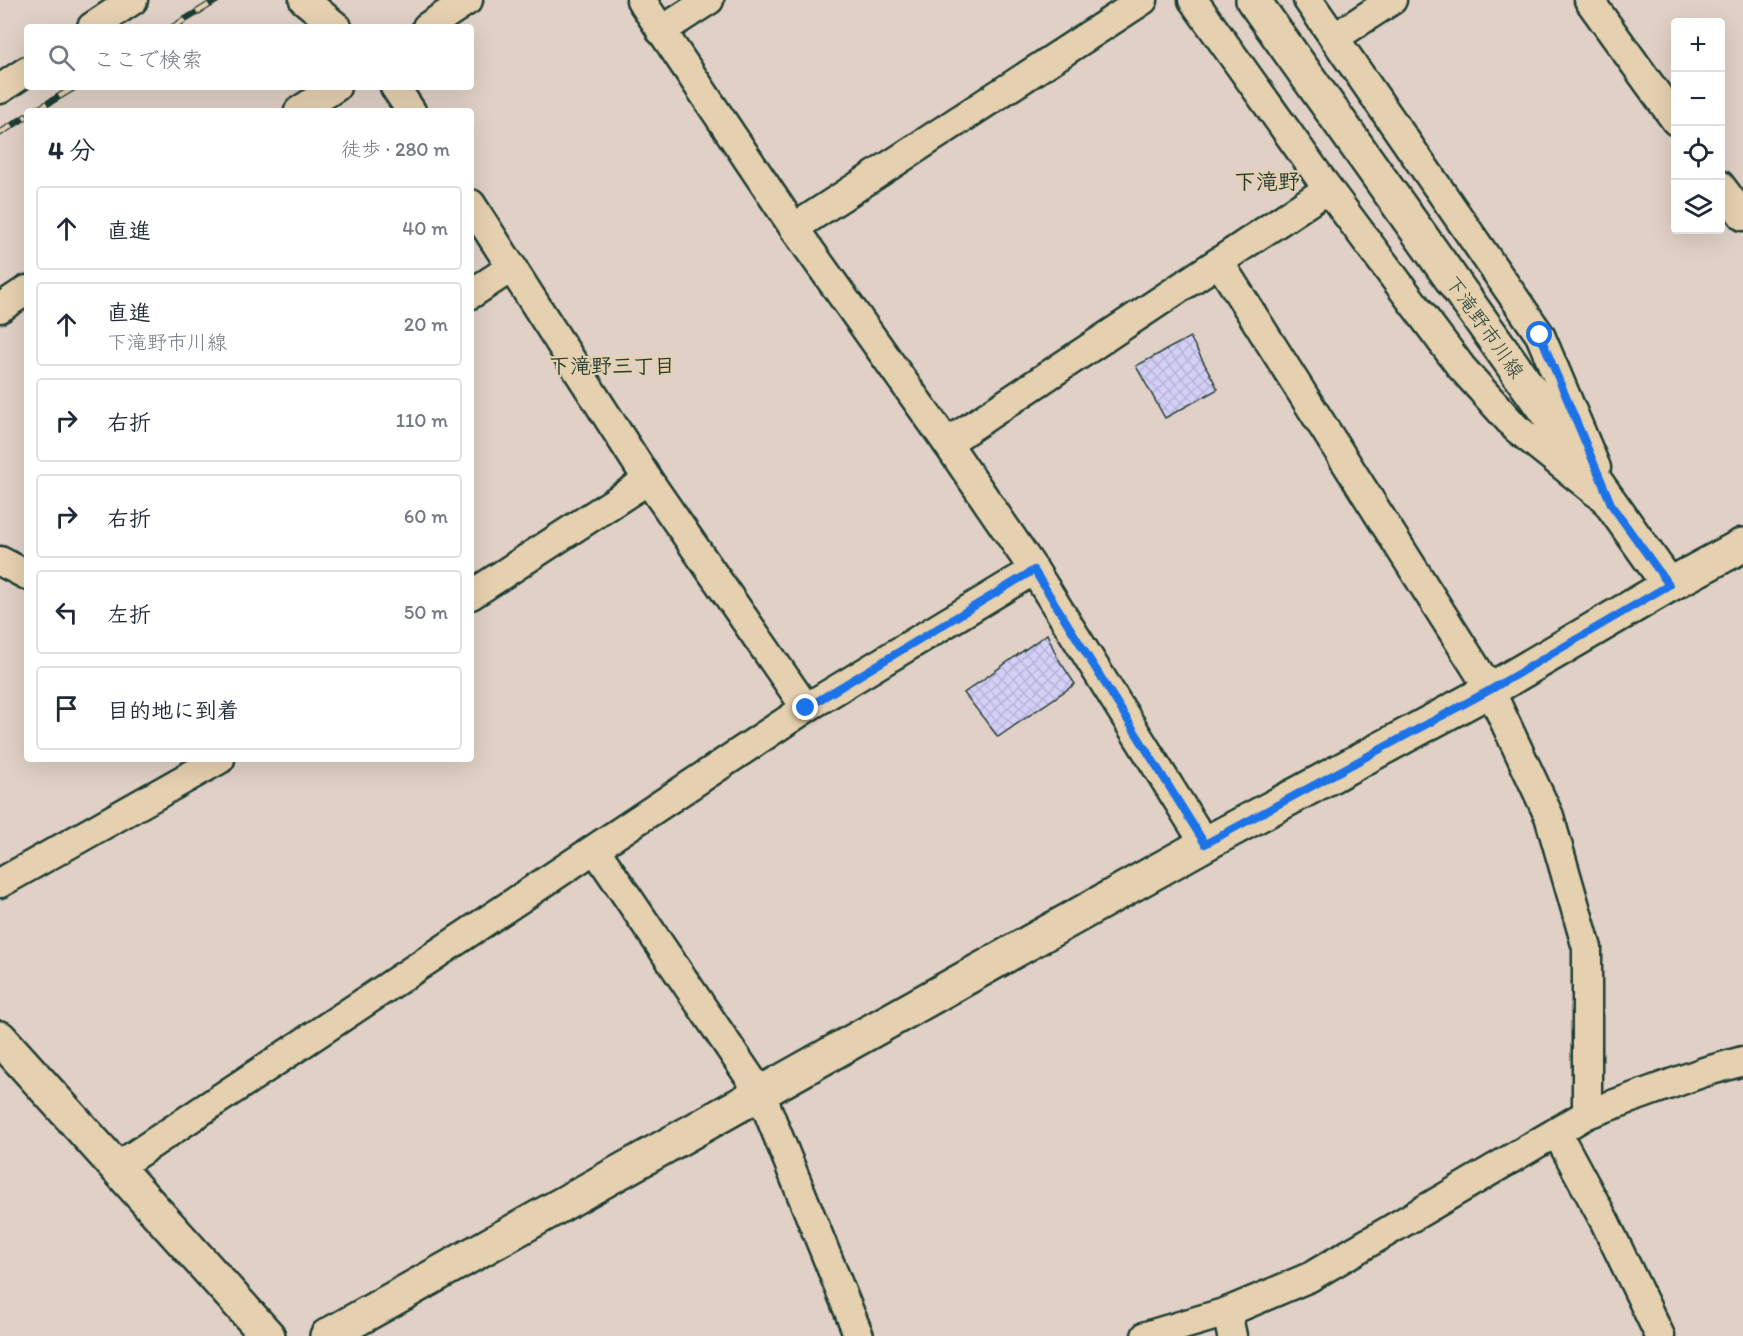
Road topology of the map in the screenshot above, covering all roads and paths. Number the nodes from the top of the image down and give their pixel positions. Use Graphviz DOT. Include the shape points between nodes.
graph roads {
  1 [pos="133,0"];
  2 [pos="304,0"];
  3 [pos="468,0"];
  4 [pos="641,0"];
  5 [pos="709,0"];
  6 [pos="1143,0"];
  7 [pos="1193,0"];
  8 [pos="1253,0"];
  9 [pos="1308,0"];
  10 [pos="1392,0"];
  11 [pos="1589,0"];
  12 [pos="97,24"];
  13 [pos="333,24"];
  14 [pos="432,24"];
  15 [pos="661,31"];
  16 [pos="1334,38"];
  17 [pos="24,73"];
  18 [pos="0,89"];
  19 [pos="331,90"];
  20 [pos="397,90"];
  21 [pos="304,108"];
  22 [pos="409,108"];
  23 [pos="1671,114"];
  24 [pos="1328,189"];
  25 [pos="1725,192"];
  26 [pos="474,209"];
  27 [pos="1743,216"];
  28 [pos="794,228"];
  29 [pos="1219,262"];
  30 [pos="512,267"];
  31 [pos="24,292"];
  32 [pos="474,292"];
  33 [pos="0,308"];
  34 [pos="947,443"];
  35 [pos="648,480"];
  36 [pos="1612,506"];
  37 [pos="1743,545"];
  38 [pos="0,561"];
  39 [pos="1034,570"];
  40 [pos="24,573"];
  41 [pos="1669,585"];
  42 [pos="474,593"];
  43 [pos="1490,690"];
  44 [pos="806,708"];
  45 [pos="214,762"];
  46 [pos="1205,844"];
  47 [pos="595,849"];
  48 [pos="4,874"];
  49 [pos="0,1038"];
  50 [pos="1743,1061"];
  51 [pos="761,1094"];
  52 [pos="1587,1114"];
  53 [pos="1557,1133"];
  54 [pos="117,1167"];
  55 [pos="1229,1324"];
  56 [pos="268,1336"];
  57 [pos="327,1336"];
  58 [pos="859,1336"];
  59 [pos="1146,1336"];
  60 [pos="1660,1336"];
  1 -- 12 [label="street"];
  2 -- 13 [label="street"];
  3 -- 14 [label="street"];
  4 -- 15 [label="street"];
  5 -- 15 [label="street"];
  6 -- 28 [label="street"];
  7 -- 24 [label="street"];
  8 -- 36 [label="street, 下滝野市川線"];
  9 -- 16 [label="street"];
  10 -- 16 [label="street"];
  11 -- 23 [label="street"];
  15 -- 28 [label="street"];
  16 -- 36 [label="street" via="1540,335"];
  17 -- 18 [label="street"];
  19 -- 21 [label="street"];
  20 -- 22 [label="street"];
  24 -- 29 [label="street"];
  24 -- 36 [label="street" via="1461,367 1516,428"];
  25 -- 27 [label="street"];
  26 -- 30 [label="street"];
  28 -- 34 [label="street"];
  29 -- 34 [label="street"];
  29 -- 43 [label="street"];
  30 -- 32 [label="street"];
  30 -- 35 [label="street"];
  31 -- 33 [label="street"];
  34 -- 39 [label="street"];
  35 -- 42 [label="street"];
  35 -- 44 [label="street"];
  36 -- 41 [label="street, 下滝野市川線"];
  37 -- 41 [label="street"];
  38 -- 40 [label="street"];
  39 -- 44 [label="street"];
  39 -- 46 [label="street"];
  41 -- 43 [label="street"];
  43 -- 46 [label="street"];
  43 -- 52 [label="street" via="1549,816 1587,948"];
  44 -- 47 [label="street"];
  45 -- 48 [label="street"];
  46 -- 51 [label="street"];
  47 -- 51 [label="street"];
  47 -- 54 [label="street"];
  49 -- 54 [label="street"];
  50 -- 52 [label="street"];
  51 -- 57 [label="street"];
  51 -- 58 [label="street"];
  52 -- 53 [label="street"];
  53 -- 55 [label="street"];
  53 -- 60 [label="street"];
  54 -- 56 [label="street"];
  55 -- 59 [label="street"];
}
